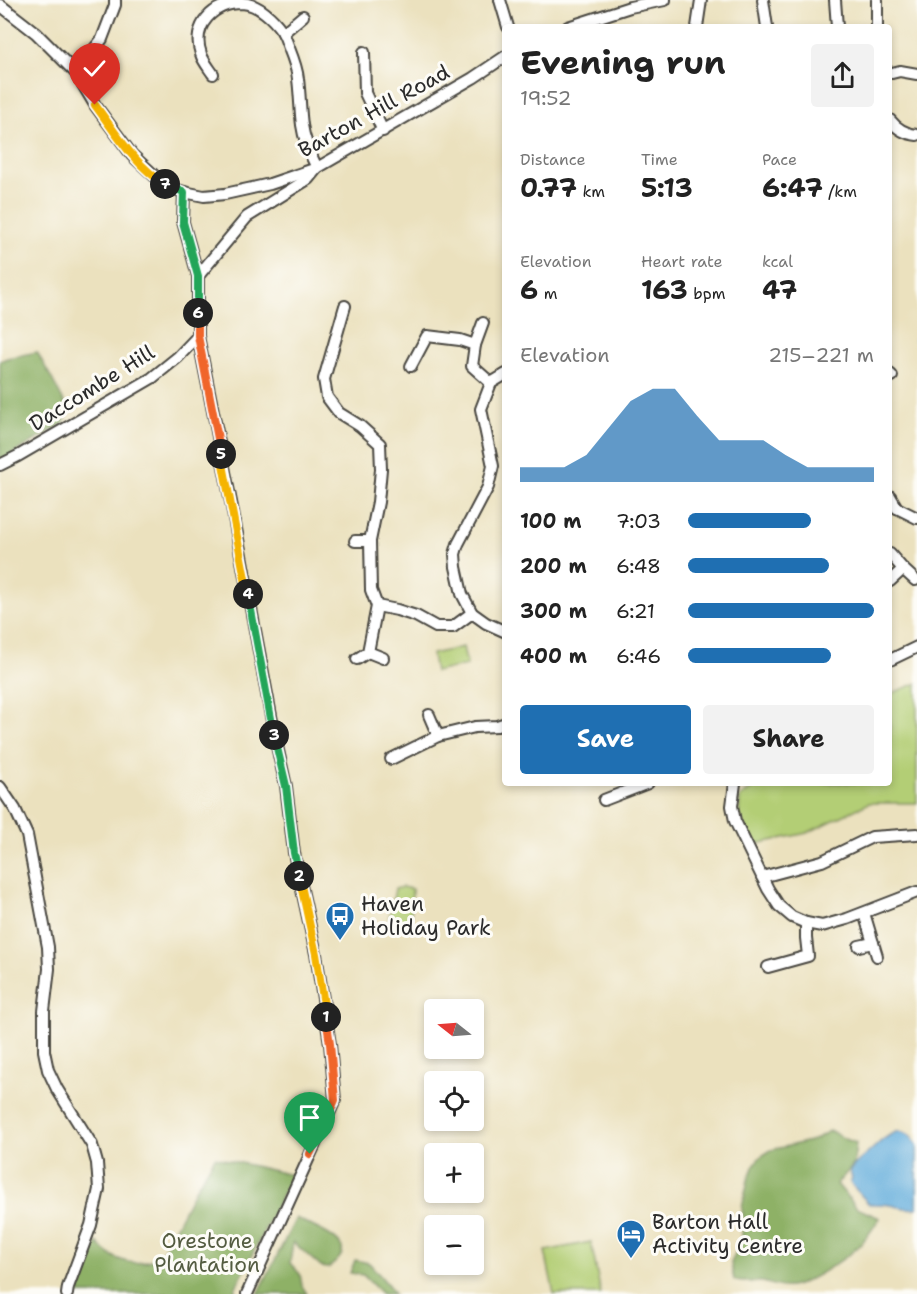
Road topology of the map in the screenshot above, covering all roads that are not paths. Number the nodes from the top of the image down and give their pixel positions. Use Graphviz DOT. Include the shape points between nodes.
graph roads {
  1 [pos="116,0"];
  2 [pos="500,0"];
  3 [pos="665,0"];
  4 [pos="701,0"];
  5 [pos="763,0"];
  6 [pos="835,0"];
  7 [pos="877,0"];
  8 [pos="0,5"];
  9 [pos="303,16"];
  10 [pos="507,24"];
  11 [pos="577,24"];
  12 [pos="697,24"];
  13 [pos="767,24"];
  14 [pos="837,24"];
  15 [pos="877,24"];
  16 [pos="283,33"];
  17 [pos="364,52"];
  18 [pos="502,59"];
  19 [pos="76,73"];
  20 [pos="892,73"];
  21 [pos="213,74"];
  22 [pos="917,74"];
  23 [pos="892,122"];
  24 [pos="383,130"];
  25 [pos="917,135"];
  26 [pos="317,168"];
  27 [pos="184,192"];
  28 [pos="198,276"];
  29 [pos="345,306"];
  30 [pos="483,323"];
  31 [pos="198,336"];
  32 [pos="475,345"];
  33 [pos="411,366"];
  34 [pos="502,376"];
  35 [pos="491,383"];
  36 [pos="0,465"];
  37 [pos="893,512"];
  38 [pos="917,518"];
  39 [pos="370,541"];
  40 [pos="355,542"];
  41 [pos="892,556"];
  42 [pos="903,569"];
  43 [pos="892,579"];
  44 [pos="915,580"];
  45 [pos="377,606"];
  46 [pos="472,612"];
  47 [pos="502,630"];
  48 [pos="917,647"];
  49 [pos="368,652"];
  50 [pos="383,658"];
  51 [pos="892,659"];
  52 [pos="357,660"];
  53 [pos="429,715"];
  54 [pos="502,724"];
  55 [pos="438,736"];
  56 [pos="391,759"];
  57 [pos="639,786"];
  58 [pos="735,786"];
  59 [pos="0,787"];
  60 [pos="604,800"];
  61 [pos="917,834"];
  62 [pos="762,877"];
  63 [pos="917,892"];
  64 [pos="864,913"];
  65 [pos="807,923"];
  66 [pos="873,943"];
  67 [pos="859,946"];
  68 [pos="877,956"];
  69 [pos="768,968"];
  70 [pos="67,1294"];
  71 [pos="247,1294"];
  1 -- 19 [label="street" via="102,39"];
  2 -- 10 [label="street"];
  3 -- 11 [label="street"];
  4 -- 12 [label="street"];
  5 -- 13 [label="street"];
  6 -- 14 [label="street"];
  7 -- 15 [label="street"];
  8 -- 19 [label="street" via="36,33"];
  9 -- 16 [label="street"];
  16 -- 21 [label="street" via="258,8 243,3 212,12 202,22 198,36 201,55"];
  16 -- 26 [label="street" via="298,78 308,150"];
  17 -- 24 [label="street" via="365,93"];
  18 -- 24 [label="street, Barton Hill Road"];
  19 -- 27 [label="street" via="132,155 159,180"];
  20 -- 22 [label="street"];
  23 -- 25 [label="street" via="902,131"];
  24 -- 26 [label="street, Barton Hill Road"];
  26 -- 27 [label="street, Barton Hill Road" via="225,194 204,196"];
  26 -- 28 [label="street" via="308,178 247,217"];
  27 -- 28 [label="street" via="183,222"];
  28 -- 31 [label="street"];
  29 -- 39 [label="street" via="324,379 327,397 339,413 381,444 378,502"];
  30 -- 32 [label="street"];
  31 -- 36 [label="street, Daccombe Hill" via="152,378"];
  31 -- 71 [label="street" via="286,786 294,853 316,954 335,1100"];
  32 -- 33 [label="street" via="427,336"];
  32 -- 35 [label="street" via="472,366"];
  34 -- 35 [label="street"];
  35 -- 46 [label="street" via="481,409 493,466 488,487 455,554 462,594"];
  37 -- 38 [label="street"];
  39 -- 40 [label="street"];
  39 -- 45 [label="street" via="371,590"];
  41 -- 42 [label="street"];
  42 -- 43 [label="street"];
  42 -- 44 [label="street"];
  45 -- 46 [label="street" via="416,616 436,627 453,627"];
  45 -- 49 [label="street"];
  46 -- 47 [label="street"];
  48 -- 51 [label="street"];
  49 -- 50 [label="street"];
  49 -- 52 [label="street"];
  53 -- 55 [label="street"];
  54 -- 55 [label="street"];
  55 -- 56 [label="street"];
  57 -- 60 [label="street"];
  58 -- 62 [label="street" via="735,821"];
  59 -- 70 [label="street" via="27,835 48,947 44,1011 48,1070 92,1145 97,1163 99,1189 91,1225"];
  61 -- 62 [label="street" via="872,837 822,861"];
  62 -- 65 [label="street" via="779,906"];
  63 -- 64 [label="street"];
  64 -- 65 [label="street" via="822,926"];
  64 -- 66 [label="street"];
  65 -- 69 [label="street" via="808,956"];
  66 -- 67 [label="street"];
  66 -- 68 [label="street"];
}
